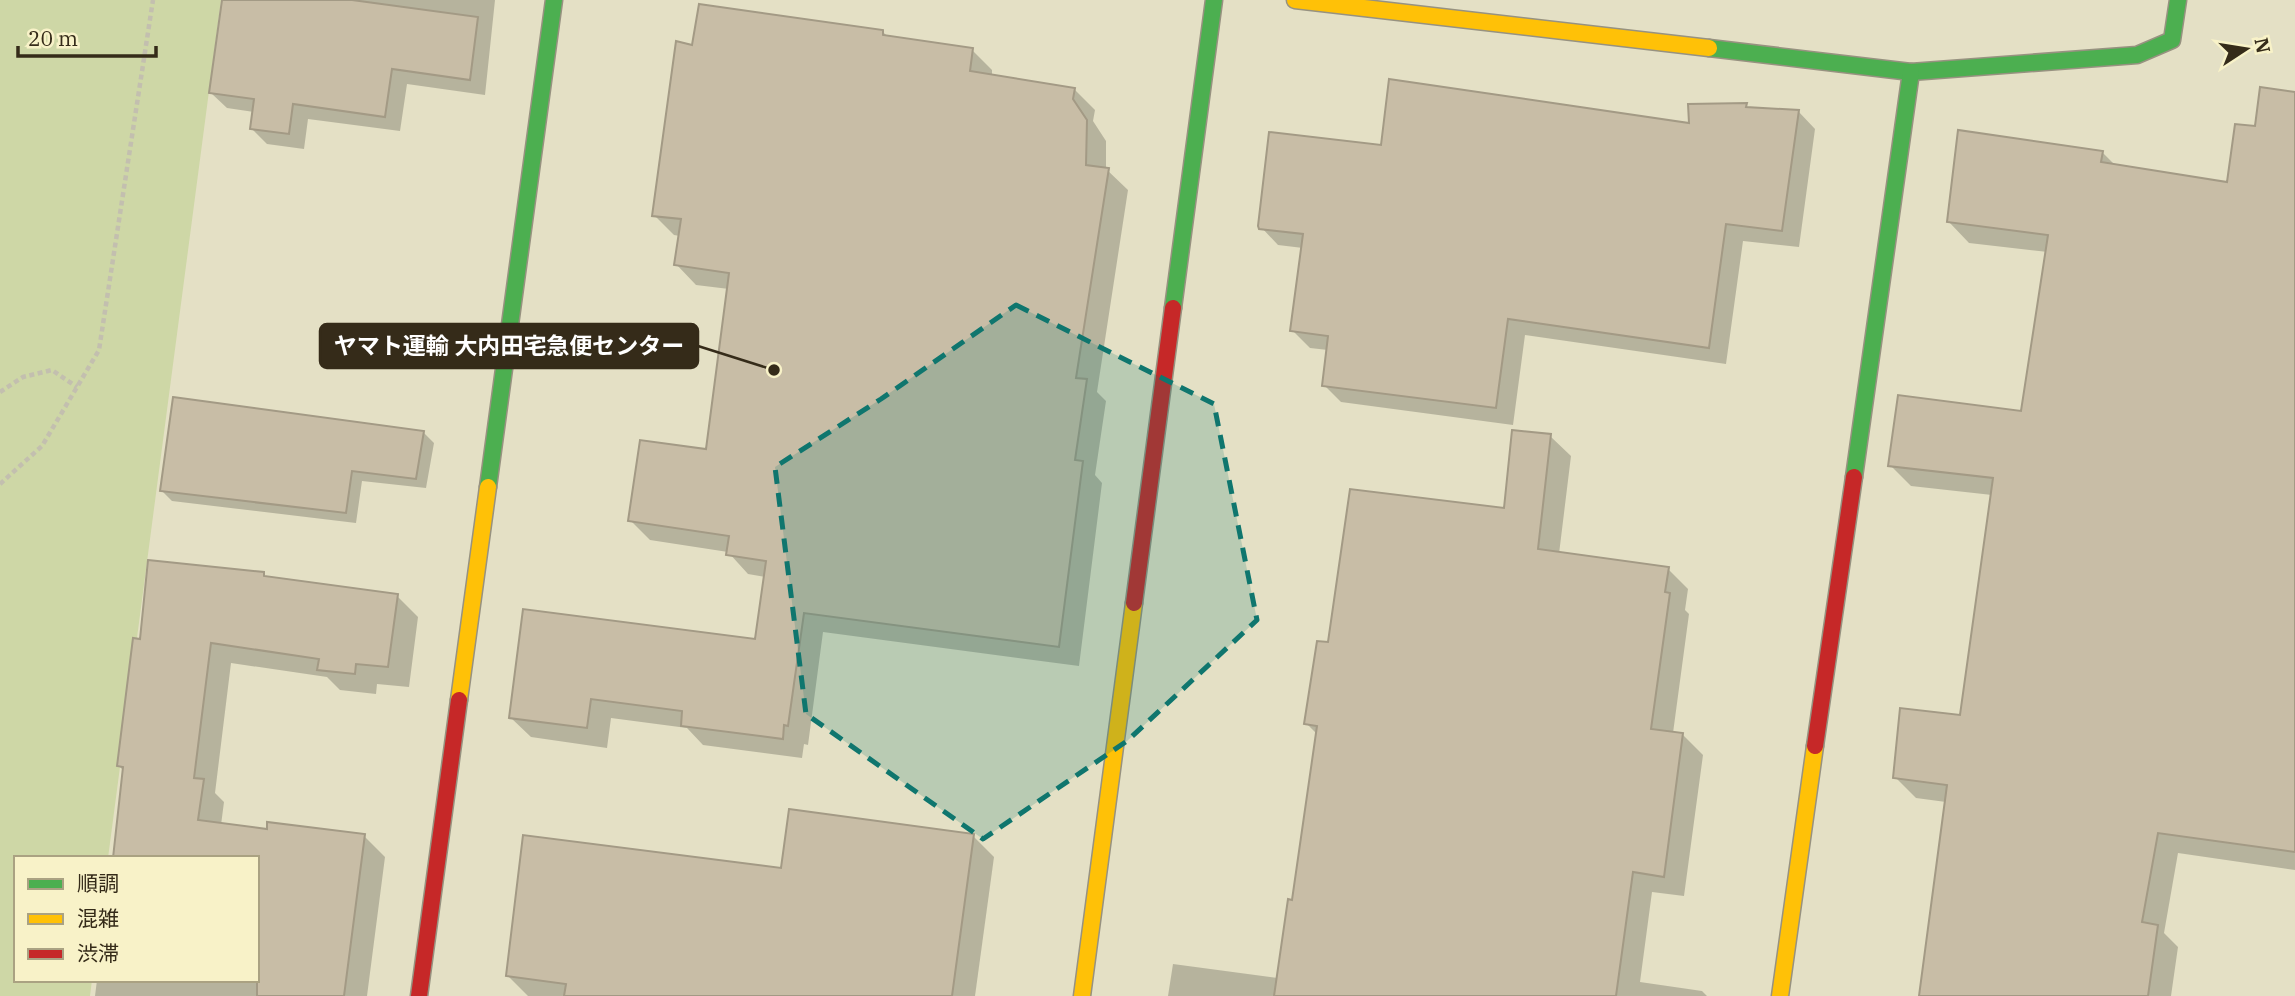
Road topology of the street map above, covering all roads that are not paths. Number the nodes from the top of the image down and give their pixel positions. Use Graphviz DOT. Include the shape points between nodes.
graph roads {
  1 [pos="554,0"];
  2 [pos="1213,0"];
  3 [pos="1295,0"];
  4 [pos="2178,0"];
  5 [pos="1911,72"];
  6 [pos="419,996"];
  7 [pos="1082,996"];
  8 [pos="1780,996"];
  1 -- 6 [label="street"];
  2 -- 7 [label="street"];
  3 -- 5 [label="street"];
  4 -- 5 [label="street" via="2172,40 2137,55"];
  5 -- 8 [label="street"];
}
